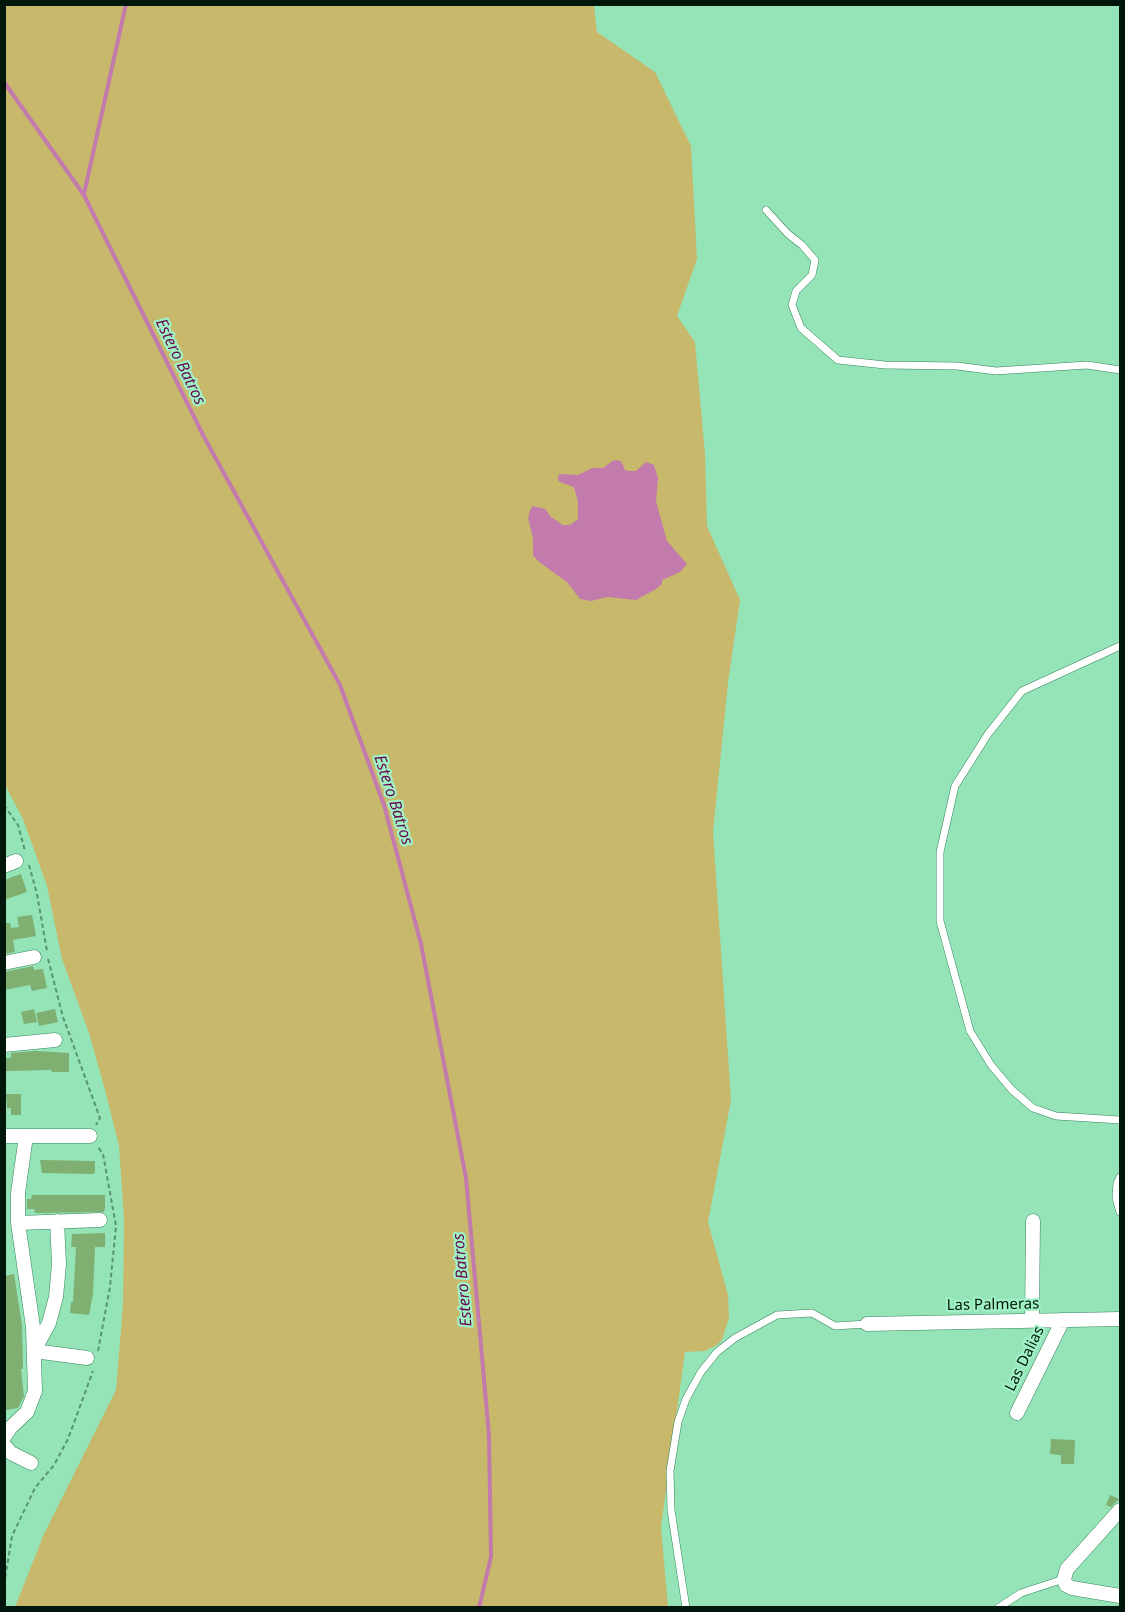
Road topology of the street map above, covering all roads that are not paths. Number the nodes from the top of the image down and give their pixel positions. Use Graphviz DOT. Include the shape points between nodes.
graph roads {
  1 [pos="766,210"];
  2 [pos="1120,370"];
  3 [pos="1120,646"];
  4 [pos="34,957"];
  5 [pos="4,963"];
  6 [pos="55,1040"];
  7 [pos="4,1045"];
  8 [pos="1120,1120"];
  9 [pos="4,1136"];
  10 [pos="26,1136"];
  11 [pos="90,1136"];
  12 [pos="1120,1177"];
  13 [pos="1120,1212"];
  14 [pos="100,1220"];
  15 [pos="57,1221"];
  16 [pos="1033,1221"];
  17 [pos="18,1224"];
  18 [pos="1120,1319"];
  19 [pos="1032,1320"];
  20 [pos="1063,1320"];
  21 [pos="867,1324"];
  22 [pos="34,1351"];
  23 [pos="87,1358"];
  24 [pos="1017,1413"];
  25 [pos="4,1437"];
  26 [pos="4,1445"];
  27 [pos="32,1463"];
  28 [pos="1120,1510"];
  29 [pos="1064,1579"];
  30 [pos="1120,1596"];
  31 [pos="686,1608"];
  32 [pos="998,1608"];
  1 -- 2 [label="lane" via="814,260 812,275 796,291 792,306 801,328 838,360 996,371 1087,365"];
  3 -- 8 [label="lane" via="1022,691 988,734 955,786 940,852 940,921 970,1031 991,1065 1033,1108 1056,1116"];
  4 -- 5 [label="street"];
  6 -- 7 [label="street"];
  9 -- 10 [label="street"];
  10 -- 11 [label="street"];
  10 -- 17 [label="street"];
  12 -- 13 [label="lane" via="1116,1198"];
  14 -- 15 [label="street"];
  15 -- 17 [label="street"];
  15 -- 22 [label="street" via="56,1297 49,1323"];
  16 -- 19 [label="street"];
  17 -- 22 [label="street"];
  18 -- 20 [label="street, Las Palmeras"];
  19 -- 20 [label="street, Las Palmeras"];
  19 -- 21 [label="street, Las Palmeras"];
  20 -- 24 [label="street, Las Dalias"];
  21 -- 31 [label="lane" via="835,1326 812,1313 777,1315 735,1338 701,1372 678,1422 670,1471 671,1510"];
  22 -- 23 [label="street"];
  22 -- 25 [label="street" via="33,1399 24,1417"];
  26 -- 27 [label="street"];
  28 -- 29 [label="street" via="1067,1569"];
  29 -- 30 [label="street" via="1072,1588"];
  29 -- 32 [label="lane" via="1021,1593"];
}
